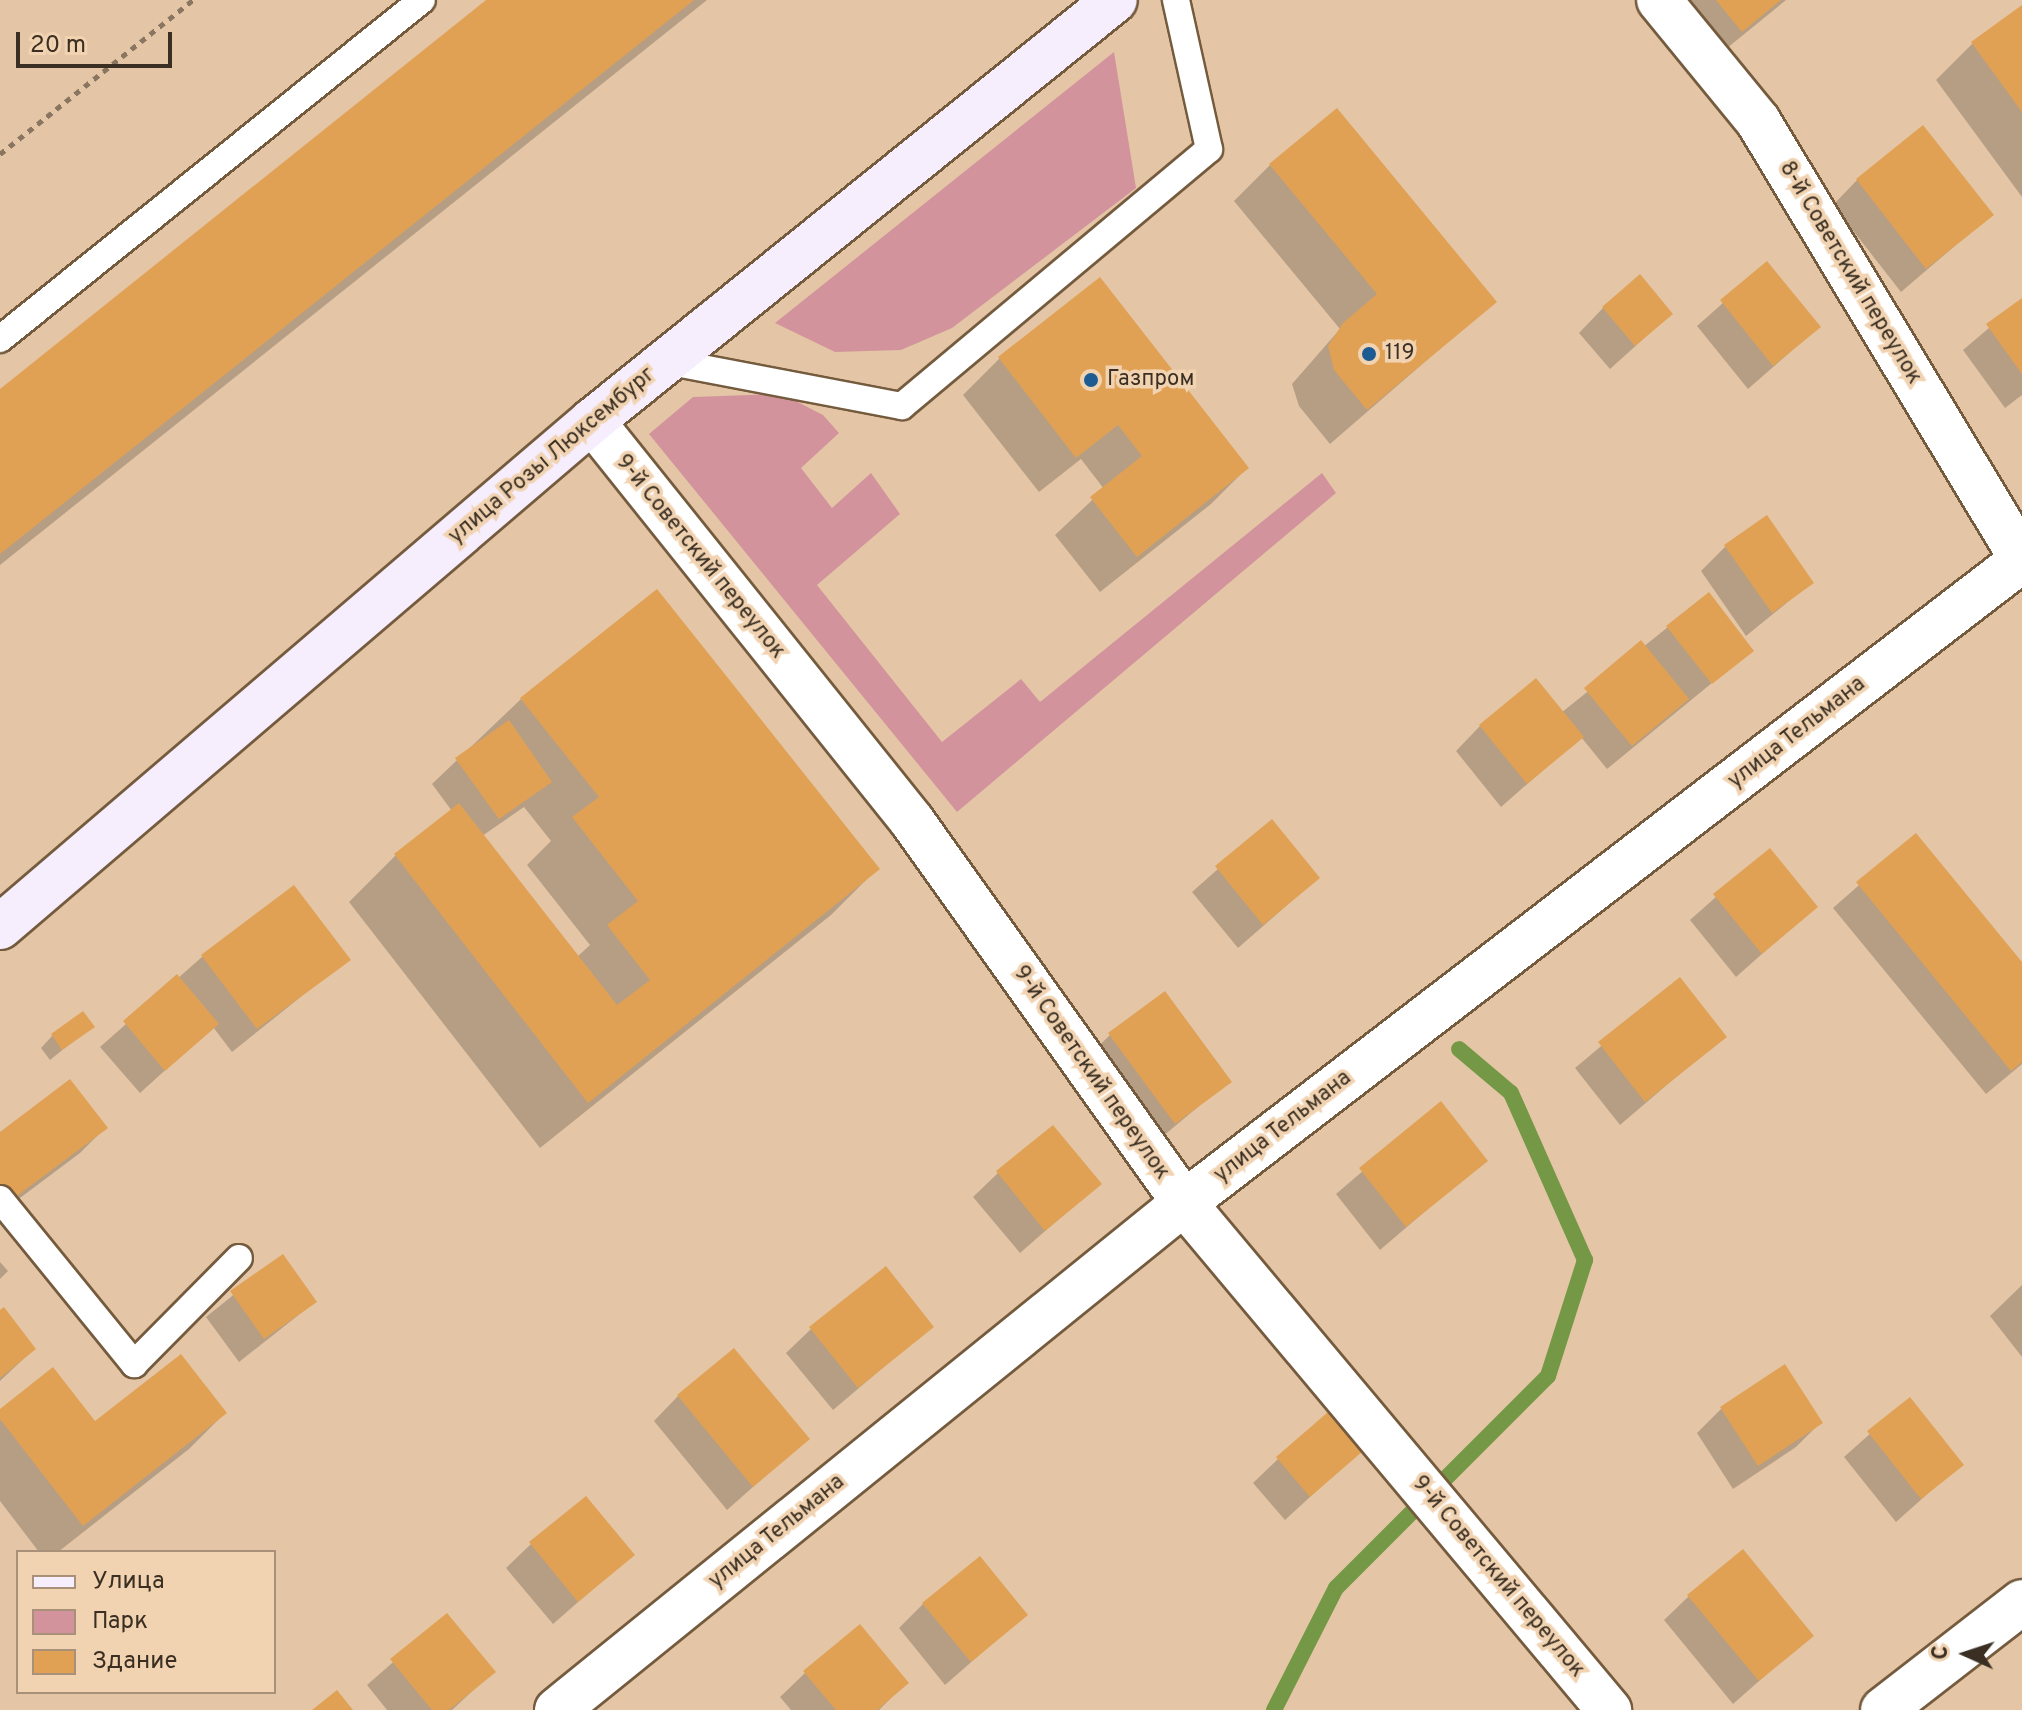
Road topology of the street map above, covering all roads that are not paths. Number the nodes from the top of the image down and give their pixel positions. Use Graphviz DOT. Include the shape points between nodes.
graph roads {
  1 [pos="422,0"];
  2 [pos="1115,0"];
  3 [pos="1176,0"];
  4 [pos="1659,0"];
  5 [pos="0,339"];
  6 [pos="665,361"];
  7 [pos="592,421"];
  8 [pos="2022,559"];
  9 [pos="0,927"];
  10 [pos="0,1199"];
  11 [pos="1184,1203"];
  12 [pos="239,1258"];
  13 [pos="2022,1602"];
  14 [pos="557,1710"];
  15 [pos="1609,1710"];
  16 [pos="1883,1710"];
  1 -- 5 [label="lane"];
  2 -- 6 [label="main road, улица Розы Люксембург"];
  3 -- 6 [label="lane" via="1209,149 902,406"];
  4 -- 8 [label="street, 8-й Советский переулок" via="1758,121"];
  6 -- 7 [label="main road, улица Розы Люксембург"];
  7 -- 9 [label="main road, улица Розы Люксембург"];
  7 -- 11 [label="street, 9-й Советский переулок" via="912,821"];
  8 -- 11 [label="street, улица Тельмана"];
  10 -- 12 [label="lane" via="134,1364"];
  11 -- 14 [label="street, улица Тельмана"];
  11 -- 15 [label="street, 9-й Советский переулок"];
  13 -- 16 [label="street"];
}
